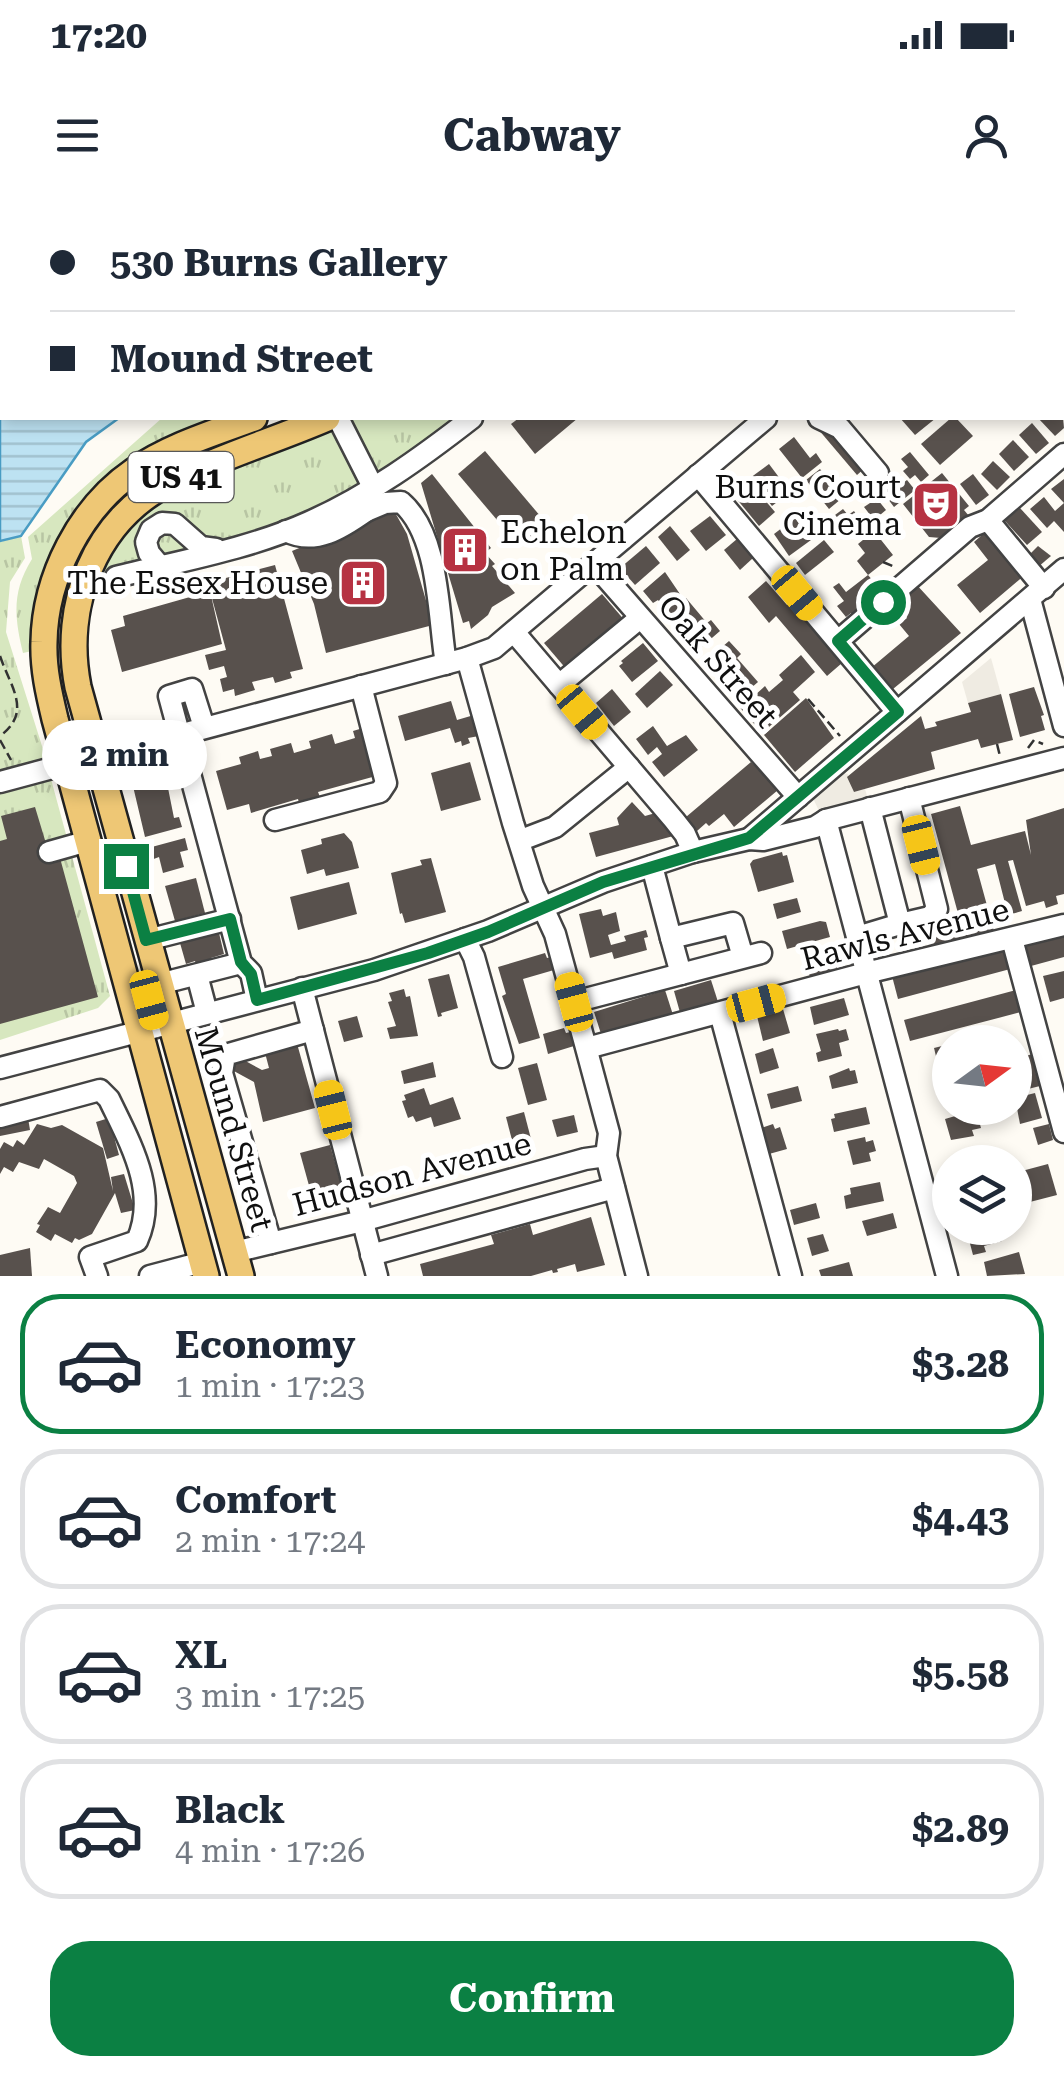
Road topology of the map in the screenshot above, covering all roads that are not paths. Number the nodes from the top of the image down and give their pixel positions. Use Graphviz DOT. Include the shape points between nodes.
graph roads {
  1 [pos="249,420"];
  2 [pos="323,420"];
  3 [pos="339,420"];
  4 [pos="469,420"];
  5 [pos="764,420"];
  6 [pos="823,420"];
  7 [pos="1064,454"];
  8 [pos="878,472"];
  9 [pos="698,475"];
  10 [pos="367,497"];
  11 [pos="988,520"];
  12 [pos="222,550"];
  13 [pos="594,564"];
  14 [pos="160,566"];
  15 [pos="1064,569"];
  16 [pos="116,578"];
  17 [pos="1037,593"];
  18 [pos="640,618"];
  19 [pos="514,632"];
  20 [pos="838,641"];
  21 [pos="467,658"];
  22 [pos="446,664"];
  23 [pos="360,686"];
  24 [pos="559,686"];
  25 [pos="898,712"];
  26 [pos="1064,726"];
  27 [pos="204,727"];
  28 [pos="180,733"];
  29 [pos="96,757"];
  30 [pos="1064,758"];
  31 [pos="67,764"];
  32 [pos="629,766"];
  33 [pos="0,782"];
  34 [pos="798,797"];
  35 [pos="910,798"];
  36 [pos="870,808"];
  37 [pos="275,820"];
  38 [pos="826,820"];
  39 [pos="753,835"];
  40 [pos="521,840"];
  41 [pos="88,841"];
  42 [pos="49,852"];
  43 [pos="693,852"];
  44 [pos="652,866"];
  45 [pos="544,907"];
  46 [pos="230,919"];
  47 [pos="900,924"];
  48 [pos="1064,925"];
  49 [pos="856,937"];
  50 [pos="671,938"];
  51 [pos="1012,939"];
  52 [pos="146,940"];
  53 [pos="465,940"];
  54 [pos="241,962"];
  55 [pos="197,974"];
  56 [pos="681,974"];
  57 [pos="866,974"];
  58 [pos="159,984"];
  59 [pos="302,988"];
  60 [pos="257,1000"];
  61 [pos="574,1002"];
  62 [pos="207,1013"];
  63 [pos="720,1013"];
  64 [pos="155,1027"];
  65 [pos="313,1030"];
  66 [pos="587,1048"];
  67 [pos="502,1057"];
  68 [pos="0,1068"];
  69 [pos="0,1116"];
  70 [pos="1064,1132"];
  71 [pos="606,1156"];
  72 [pos="614,1188"];
  73 [pos="362,1221"];
  74 [pos="272,1243"];
  75 [pos="371,1255"];
  76 [pos="238,1264"];
  77 [pos="210,1271"];
  78 [pos="97,1276"];
  79 [pos="150,1276"];
  80 [pos="377,1276"];
  81 [pos="637,1276"];
  82 [pos="791,1276"];
  83 [pos="947,1276"];
  1 -- 31 [label="main road, Mound Street / US 41" via="155,458 111,489 70,546 50,593 44,642"];
  2 -- 29 [label="main road, Mound Street / US 41" via="170,481 106,537 78,592 73,618 74,665"];
  3 -- 10 [label="street"];
  4 -- 10 [label="street"];
  5 -- 9 [label="street"];
  6 -- 8 [label="street" via="840,428"];
  7 -- 11 [label="street"];
  9 -- 13 [label="street"];
  9 -- 20 [label="street"];
  10 -- 12 [label="street"];
  10 -- 22 [label="street" via="401,502 419,521"];
  11 -- 17 [label="street"];
  11 -- 20 [label="street" via="970,527"];
  12 -- 14 [label="street"];
  12 -- 14 [label="street" via="200,547 174,524 162,523 146,542"];
  13 -- 18 [label="street, Oak Street"];
  13 -- 19 [label="street"];
  14 -- 16 [label="street"];
  15 -- 17 [label="street"];
  17 -- 25 [label="street"];
  17 -- 26 [label="street"];
  18 -- 24 [label="street"];
  18 -- 34 [label="street, Oak Street"];
  19 -- 21 [label="street"];
  19 -- 24 [label="street"];
  20 -- 25 [label="street"];
  21 -- 22 [label="street"];
  21 -- 40 [label="street"];
  22 -- 23 [label="street"];
  23 -- 27 [label="street"];
  23 -- 37 [label="street" via="386,783 380,792"];
  24 -- 32 [label="street"];
  25 -- 34 [label="street"];
  27 -- 28 [label="street"];
  27 -- 28 [label="street" via="192,689 169,696"];
  28 -- 29 [label="street"];
  28 -- 46 [label="street"];
  29 -- 52 [label="main road, Mound Street / US 41"];
  30 -- 35 [label="street"];
  31 -- 33 [label="street"];
  31 -- 41 [label="main road, Mound Street / US 41"];
  31 -- 64 [label="main road, US 41" via="88,781"];
  32 -- 40 [label="street" via="555,827"];
  32 -- 43 [label="street" via="686,834"];
  34 -- 39 [label="street"];
  35 -- 36 [label="street"];
  35 -- 47 [label="street" via="937,910"];
  36 -- 38 [label="street"];
  36 -- 47 [label="street"];
  38 -- 39 [label="street" via="763,840"];
  38 -- 49 [label="street"];
  39 -- 43 [label="street"];
  40 -- 45 [label="street"];
  41 -- 42 [label="street"];
  41 -- 64 [label="main road, Mound Street / US 41"];
  43 -- 44 [label="street"];
  44 -- 45 [label="street"];
  44 -- 50 [label="street"];
  45 -- 53 [label="street"];
  45 -- 61 [label="street"];
  46 -- 52 [label="street"];
  46 -- 54 [label="street"];
  47 -- 49 [label="street"];
  48 -- 51 [label="street, Rawls Avenue"];
  49 -- 57 [label="street"];
  50 -- 56 [label="street"];
  50 -- 56 [label="street" via="732,922 752,955"];
  51 -- 57 [label="street, Rawls Avenue"];
  51 -- 70 [label="street"];
  52 -- 58 [label="main road, Mound Street / US 41"];
  53 -- 59 [label="street"];
  53 -- 67 [label="street"];
  54 -- 55 [label="street"];
  54 -- 60 [label="street"];
  55 -- 58 [label="street"];
  55 -- 62 [label="street"];
  56 -- 61 [label="street"];
  57 -- 63 [label="street, Rawls Avenue"];
  57 -- 83 [label="street"];
  58 -- 64 [label="main road, Mound Street / US 41"];
  59 -- 60 [label="street"];
  59 -- 65 [label="street"];
  60 -- 62 [label="street"];
  61 -- 66 [label="street"];
  62 -- 64 [label="street"];
  63 -- 66 [label="street, Rawls Avenue"];
  63 -- 82 [label="street"];
  64 -- 68 [label="street"];
  64 -- 76 [label="main road, Mound Street / US 41"];
  64 -- 77 [label="main road, Mound Street / US 41"];
  65 -- 73 [label="street"];
  65 -- 74 [label="street" via="224,1055 222,1072"];
  66 -- 71 [label="street" via="608,1132"];
  69 -- 78 [label="street" via="100,1090 109,1098 141,1167 145,1223 137,1241 90,1257"];
  71 -- 72 [label="street"];
  71 -- 73 [label="street, Hudson Avenue"];
  72 -- 75 [label="street"];
  72 -- 81 [label="street"];
  73 -- 74 [label="street, Hudson Avenue"];
  73 -- 75 [label="street"];
  74 -- 76 [label="street, Hudson Avenue"];
  75 -- 80 [label="street"];
  77 -- 79 [label="street"];
}
